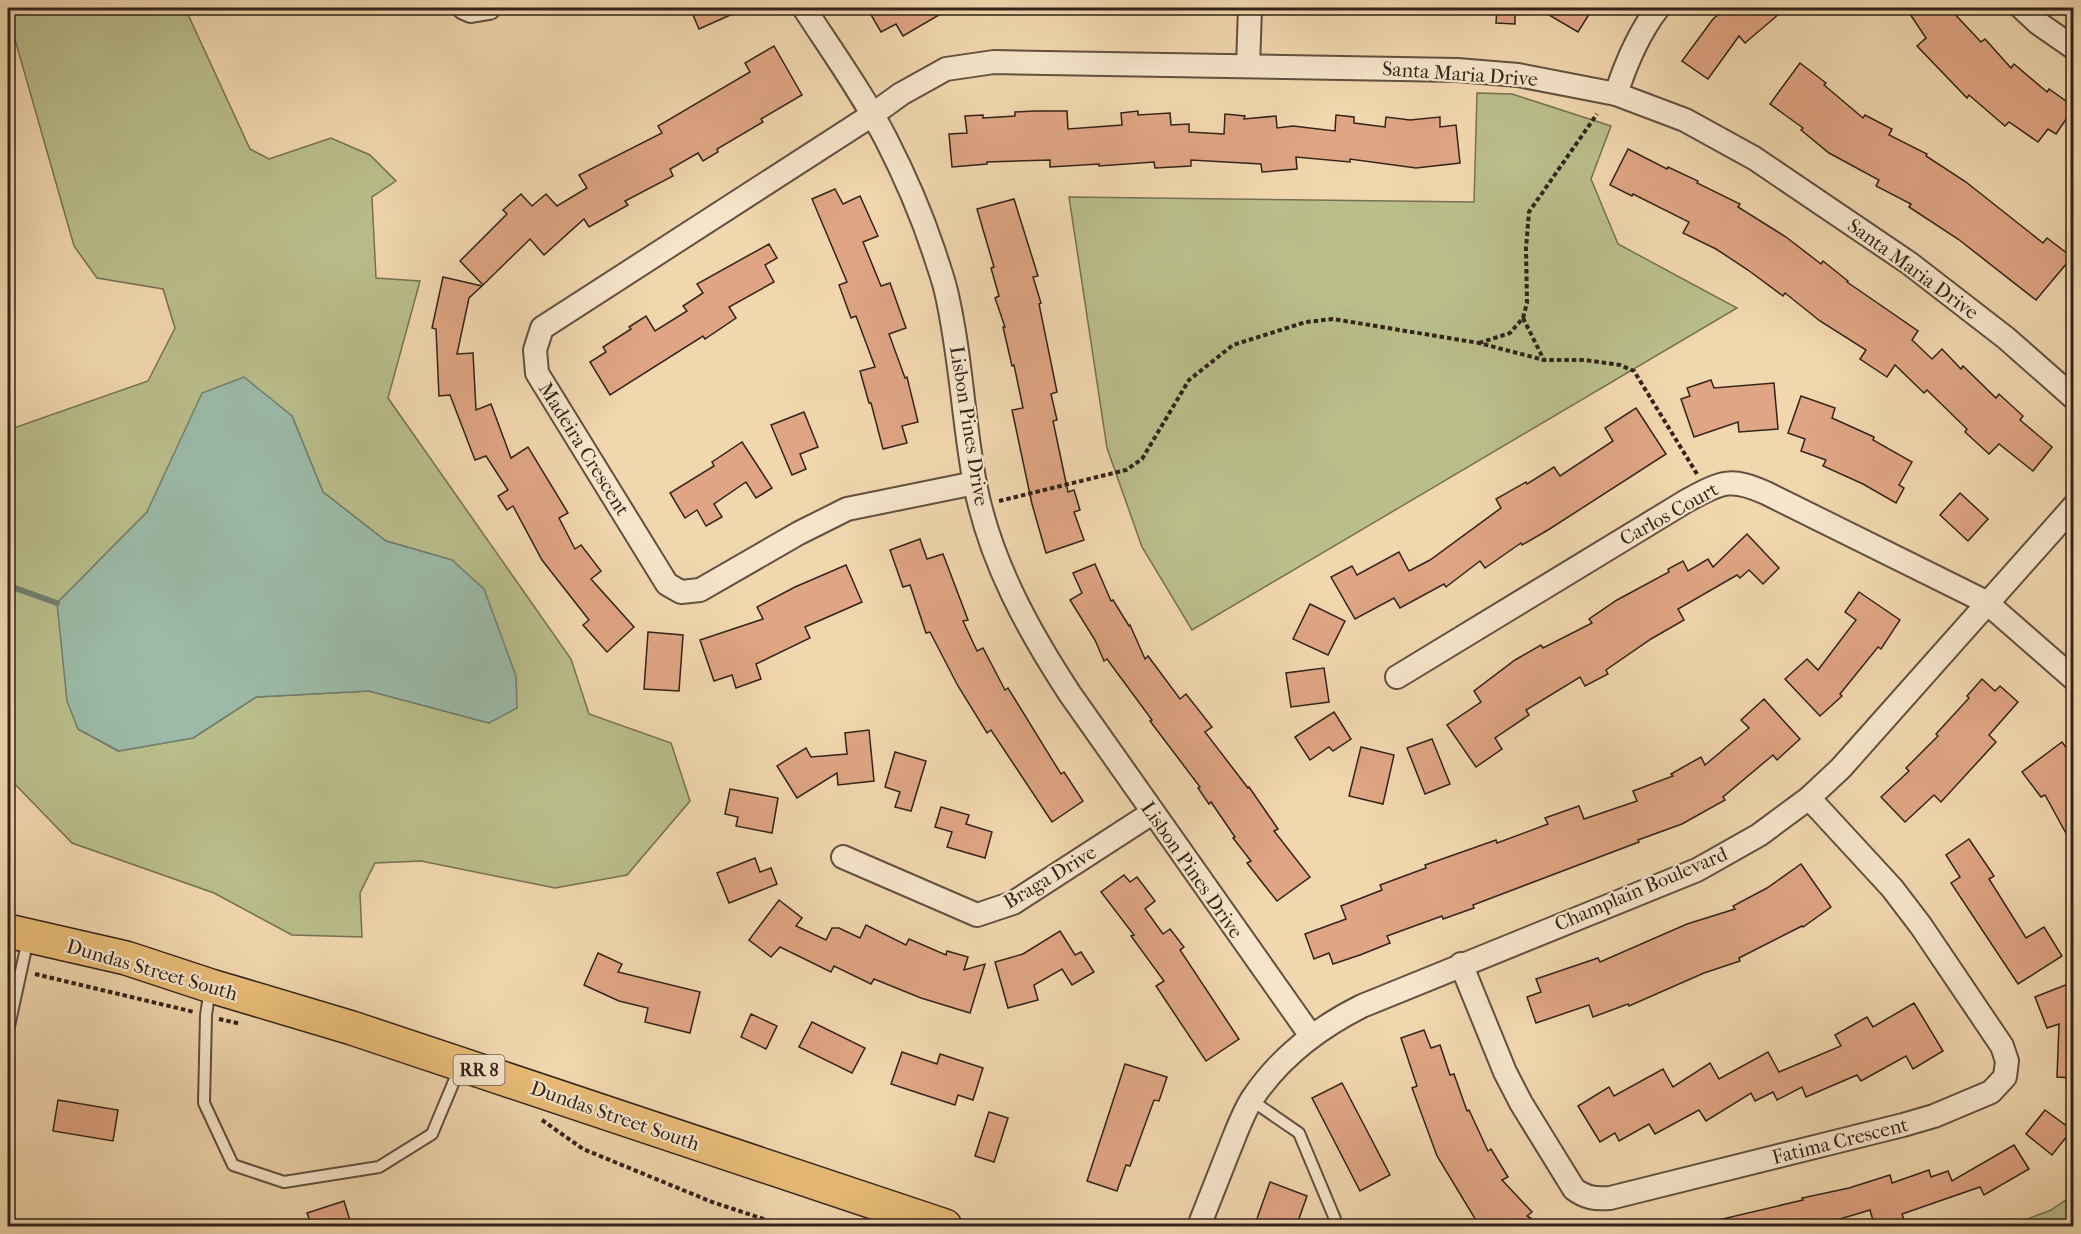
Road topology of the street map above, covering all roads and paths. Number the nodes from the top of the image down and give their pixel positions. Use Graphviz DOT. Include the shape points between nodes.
graph roads {
  1 [pos="464,8"];
  2 [pos="489,8"];
  3 [pos="804,8"];
  4 [pos="1250,8"];
  5 [pos="1658,8"];
  6 [pos="2022,8"];
  7 [pos="2073,48"];
  8 [pos="1248,66"];
  9 [pos="1616,94"];
  10 [pos="1597,114"];
  11 [pos="872,115"];
  12 [pos="1523,318"];
  13 [pos="1479,343"];
  14 [pos="1544,360"];
  15 [pos="2073,398"];
  16 [pos="975,483"];
  17 [pos="1707,490"];
  18 [pos="995,502"];
  19 [pos="2073,506"];
  20 [pos="1986,602"];
  21 [pos="1397,676"];
  22 [pos="2073,679"];
  23 [pos="1809,798"];
  24 [pos="1152,813"];
  25 [pos="843,857"];
  26 [pos="18,933"];
  27 [pos="1461,964"];
  28 [pos="22,971"];
  29 [pos="12,995"];
  30 [pos="208,1001"];
  31 [pos="9,1014"];
  32 [pos="249,1027"];
  33 [pos="8,1029"];
  34 [pos="1311,1036"];
  35 [pos="461,1064"];
  36 [pos="1251,1100"];
  37 [pos="536,1116"];
  38 [pos="785,1227"];
  39 [pos="945,1227"];
  40 [pos="1199,1227"];
  41 [pos="1336,1227"];
  1 -- 2 [label="street" via="471,12"];
  3 -- 11 [label="street, Lisbon Pines Drive"];
  4 -- 8 [label="street"];
  5 -- 9 [label="street" via="1643,28"];
  6 -- 7 [label="street"];
  8 -- 9 [label="street, Santa Maria Drive" via="1478,71"];
  8 -- 11 [label="street, Santa Maria Drive" via="994,62 946,69"];
  9 -- 15 [label="street, Santa Maria Drive" via="1685,120 1754,158 1909,263 2006,338"];
  10 -- 12 [label="path" via="1529,212 1527,303"];
  11 -- 16 [label="street, Lisbon Pines Drive" via="920,210 946,289"];
  11 -- 16 [label="street, Madeira Crescent" via="542,328 535,350 537,373 667,584 681,592 700,590 847,509"];
  12 -- 13 [label="path" via="1510,333"];
  12 -- 14 [label="path"];
  13 -- 14 [label="path"];
  13 -- 18 [label="path" via="1333,319 1286,327 1233,345 1189,380 1142,459 1126,470"];
  14 -- 17 [label="path" via="1620,364 1634,371"];
  16 -- 24 [label="street, Lisbon Pines Drive" via="993,546 1022,616"];
  17 -- 20 [label="street, Carlos Court" via="1734,482 1752,487"];
  17 -- 21 [label="street, Carlos Court"];
  19 -- 20 [label="street, Champlain Boulevard"];
  20 -- 22 [label="street, Carlos Court"];
  20 -- 23 [label="street, Champlain Boulevard" via="1841,768"];
  23 -- 27 [label="street, Champlain Boulevard" via="1759,835 1697,870"];
  23 -- 27 [label="street, Fatima Crescent" via="1922,926 2002,1046 2007,1061 2005,1077 1991,1092 1903,1125 1595,1199 1574,1189 1521,1103"];
  24 -- 25 [label="street, Braga Drive" via="1013,903 976,915"];
  24 -- 34 [label="street, Lisbon Pines Drive"];
  26 -- 28 [label="lane"];
  26 -- 30 [label="main road, Dundas Street South / RR 8" via="126,958"];
  27 -- 34 [label="street, Champlain Boulevard" via="1362,1006"];
  28 -- 29 [label="lane"];
  28 -- 30 [label="path"];
  29 -- 31 [label="lane"];
  30 -- 32 [label="path"];
  30 -- 35 [label="main road, Dundas Street South / RR 8" via="352,1028"];
  30 -- 35 [label="lane" via="204,1103 233,1166 284,1182 379,1167 432,1134"];
  31 -- 33 [label="lane"];
  34 -- 36 [label="street, Champlain Boulevard" via="1276,1068"];
  35 -- 39 [label="main road, Dundas Street South / RR 8"];
  36 -- 40 [label="street, Champlain Boulevard"];
  36 -- 41 [label="lane" via="1299,1133"];
  37 -- 38 [label="path" via="583,1149"];
}
